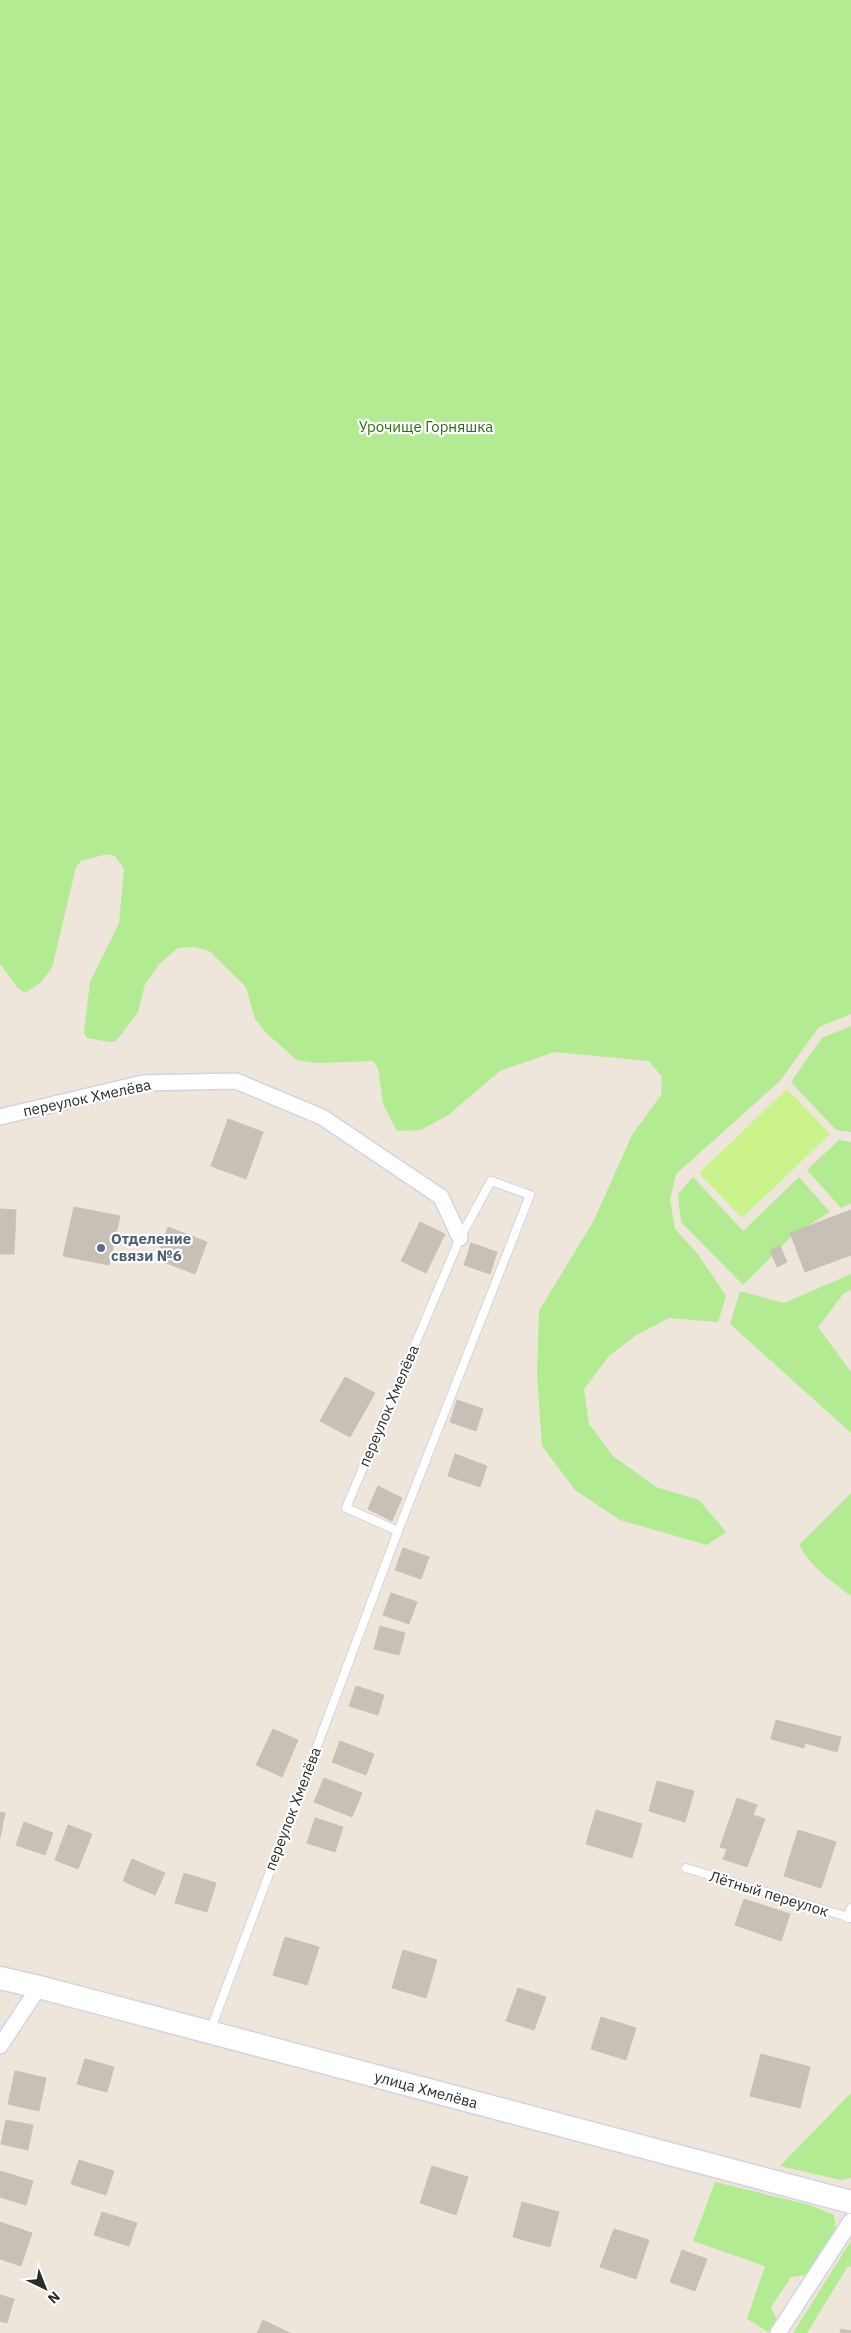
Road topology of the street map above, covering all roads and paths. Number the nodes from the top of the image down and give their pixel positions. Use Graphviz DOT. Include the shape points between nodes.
graph roads {
  1 [pos="0,1117"];
  2 [pos="460,1238"];
  3 [pos="398,1531"];
  4 [pos="686,1868"];
  5 [pos="851,1908"];
  6 [pos="849,1918"];
  7 [pos="0,1978"];
  8 [pos="39,1987"];
  9 [pos="209,2033"];
  10 [pos="0,2046"];
  11 [pos="851,2202"];
  12 [pos="851,2220"];
  13 [pos="778,2333"];
  1 -- 2 [label="street, переулок Хмелёва" via="143,1083 236,1081 322,1117 441,1197"];
  2 -- 3 [label="lane, переулок Хмелёва" via="346,1508"];
  2 -- 3 [label="lane" via="491,1181 530,1196"];
  3 -- 9 [label="lane, переулок Хмелёва"];
  4 -- 6 [label="lane, Лётный переулок"];
  5 -- 6 [label="lane"];
  7 -- 8 [label="main road, улица Хмелёва"];
  8 -- 9 [label="main road, улица Хмелёва"];
  8 -- 10 [label="street"];
  9 -- 11 [label="main road, улица Хмелёва"];
  12 -- 13 [label="street"];
}
